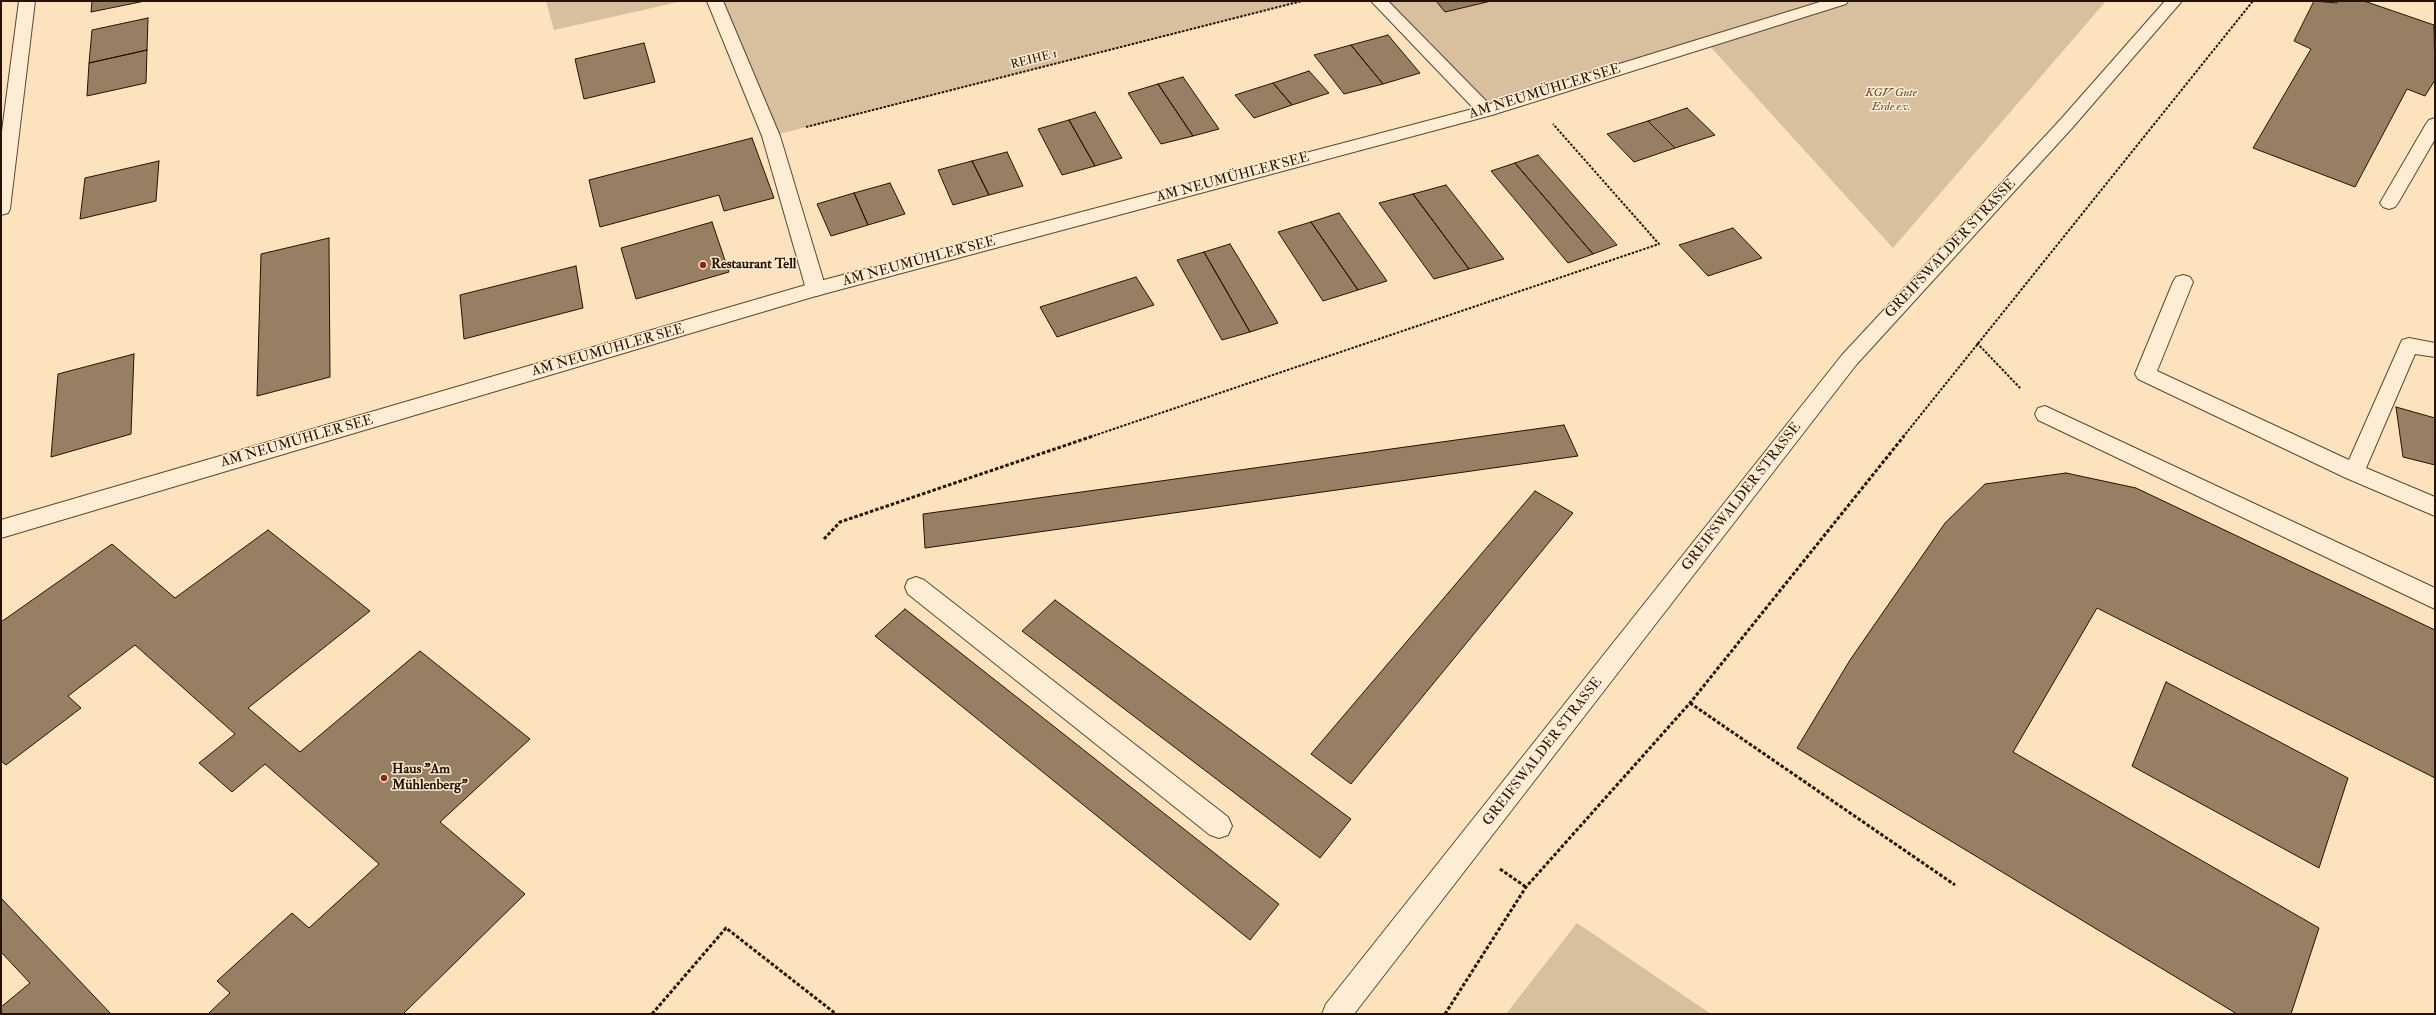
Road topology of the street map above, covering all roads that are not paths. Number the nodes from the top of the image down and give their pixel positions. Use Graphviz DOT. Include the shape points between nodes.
graph roads {
  1 [pos="28,1"];
  2 [pos="715,1"];
  3 [pos="1379,1"];
  4 [pos="1840,1"];
  5 [pos="2174,1"];
  6 [pos="1486,111"];
  7 [pos="2435,124"];
  8 [pos="2389,203"];
  9 [pos="1,209"];
  10 [pos="2183,282"];
  11 [pos="816,289"];
  12 [pos="2435,350"];
  13 [pos="2045,414"];
  14 [pos="2354,472"];
  15 [pos="2435,507"];
  16 [pos="1,529"];
  17 [pos="916,587"];
  18 [pos="2435,599"];
  19 [pos="1219,826"];
  20 [pos="1336,1014"];
  1 -- 9 [label="street"];
  2 -- 11 [label="street" via="771,136"];
  3 -- 6 [label="street"];
  4 -- 6 [label="street, AM NEUMÜHLER SEE"];
  5 -- 20 [label="street, GREIFSWALDER STRASSE" via="2067,123 1849,360"];
  6 -- 11 [label="street, AM NEUMÜHLER SEE"];
  7 -- 8 [label="street"];
  10 -- 14 [label="street" via="2145,374"];
  11 -- 16 [label="street, AM NEUMÜHLER SEE"];
  12 -- 14 [label="street" via="2409,345"];
  13 -- 18 [label="street"];
  14 -- 15 [label="street"];
  17 -- 19 [label="street"];
}
